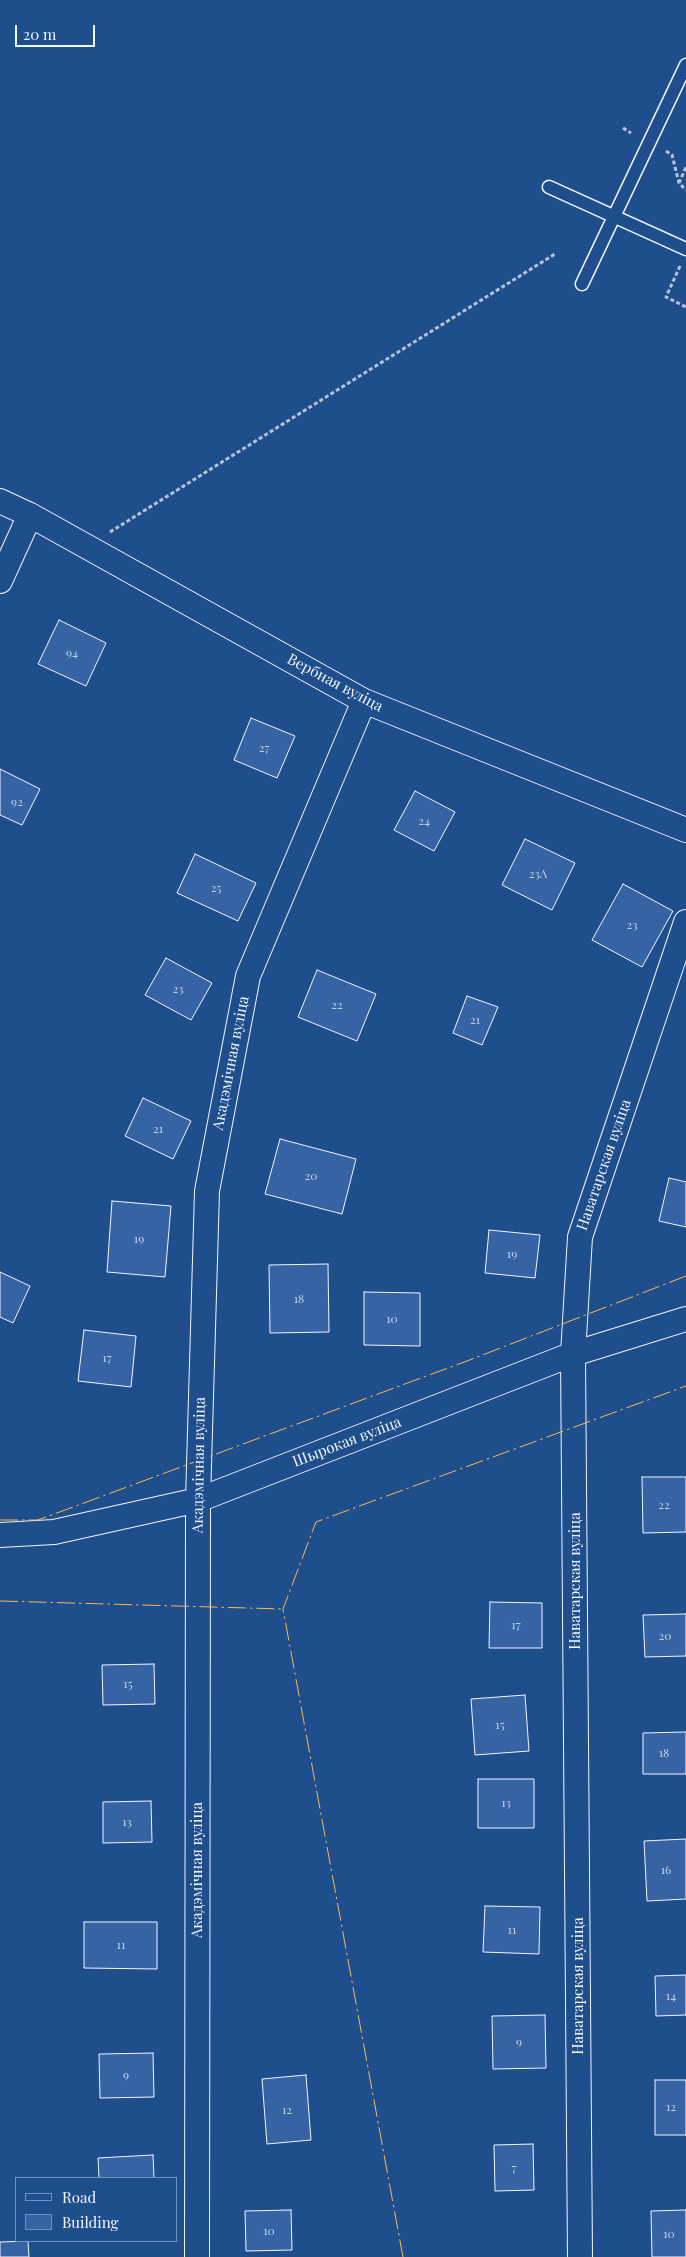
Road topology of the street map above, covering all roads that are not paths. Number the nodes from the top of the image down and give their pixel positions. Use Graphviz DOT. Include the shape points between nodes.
graph roads {
  1 [pos="686,65"];
  2 [pos="549,187"];
  3 [pos="615,216"];
  4 [pos="684,255"];
  5 [pos="582,284"];
  6 [pos="0,501"];
  7 [pos="30,516"];
  8 [pos="0,581"];
  9 [pos="364,701"];
  10 [pos="686,830"];
  11 [pos="686,922"];
  12 [pos="686,1320"];
  13 [pos="573,1354"];
  14 [pos="198,1500"];
  15 [pos="0,1535"];
  16 [pos="197,2257"];
  17 [pos="580,2257"];
  1 -- 3 [label="lane"];
  2 -- 3 [label="lane"];
  3 -- 4 [label="lane"];
  3 -- 5 [label="lane"];
  6 -- 7 [label="street, Вербная вуліца"];
  7 -- 8 [label="street"];
  7 -- 9 [label="street, Вербная вуліца"];
  9 -- 10 [label="street, Вербная вуліца"];
  9 -- 14 [label="street, Акадэмічная вуліца" via="248,976 207,1191"];
  11 -- 13 [label="street, Наватарская вуліца" via="580,1237"];
  12 -- 13 [label="street, Шырокая вуліца"];
  13 -- 14 [label="street, Шырокая вуліца"];
  13 -- 17 [label="street, Наватарская вуліца"];
  14 -- 15 [label="street, Шырокая вуліца" via="54,1532"];
  14 -- 16 [label="street, Акадэмічная вуліца"];
}
